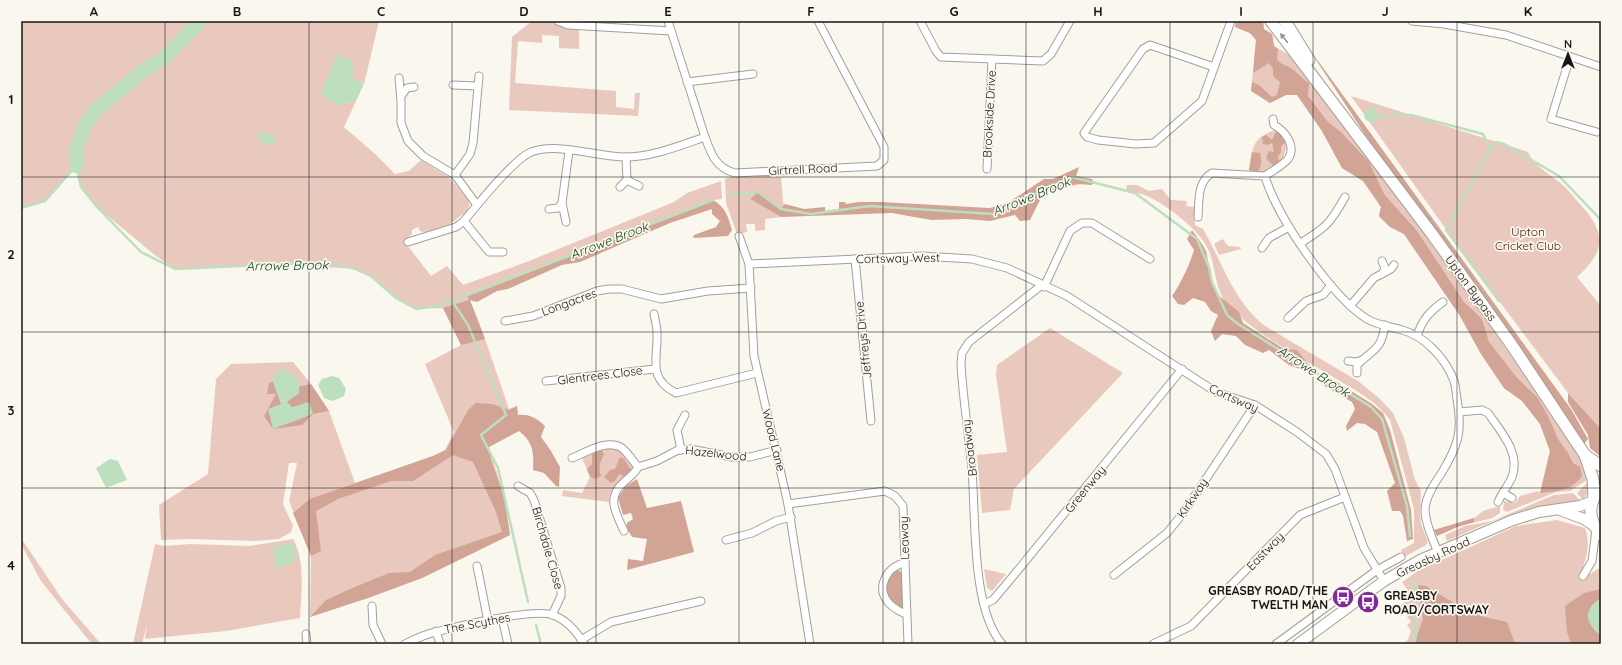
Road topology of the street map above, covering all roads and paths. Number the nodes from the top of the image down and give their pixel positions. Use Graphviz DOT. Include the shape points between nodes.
graph roads {
  1 [pos="558,21"];
  2 [pos="668,21"];
  3 [pos="818,21"];
  4 [pos="920,21"];
  5 [pos="1070,21"];
  6 [pos="1231,21"];
  7 [pos="1271,21"];
  8 [pos="1285,21"];
  9 [pos="1412,21"];
  10 [pos="1423,21"];
  11 [pos="671,31"];
  12 [pos="1570,57"];
  13 [pos="992,59"];
  14 [pos="1214,67"];
  15 [pos="1601,67"];
  16 [pos="753,74"];
  17 [pos="479,76"];
  18 [pos="399,78"];
  19 [pos="687,82"];
  20 [pos="453,85"];
  21 [pos="477,86"];
  22 [pos="414,87"];
  23 [pos="401,96"];
  24 [pos="1273,119"];
  25 [pos="1350,125"];
  26 [pos="1597,132"];
  27 [pos="705,137"];
  28 [pos="569,150"];
  29 [pos="626,157"];
  30 [pos="987,169"];
  31 [pos="455,175"];
  32 [pos="1265,176"];
  33 [pos="627,180"];
  34 [pos="639,186"];
  35 [pos="620,187"];
  36 [pos="1345,197"];
  37 [pos="562,203"];
  38 [pos="477,205"];
  39 [pos="549,209"];
  40 [pos="1198,217"];
  41 [pos="464,221"];
  42 [pos="566,222"];
  43 [pos="1289,227"];
  44 [pos="739,236"];
  45 [pos="408,242"];
  46 [pos="1301,243"];
  47 [pos="1262,248"];
  48 [pos="503,252"];
  49 [pos="854,258"];
  50 [pos="1150,258"];
  51 [pos="1382,261"];
  52 [pos="749,264"];
  53 [pos="1394,265"];
  54 [pos="1382,274"];
  55 [pos="1331,285"];
  56 [pos="1043,286"];
  57 [pos="751,288"];
  58 [pos="1443,302"];
  59 [pos="1350,306"];
  60 [pos="654,314"];
  61 [pos="1288,318"];
  62 [pos="506,321"];
  63 [pos="1385,325"];
  64 [pos="1417,336"];
  65 [pos="1348,360"];
  66 [pos="1363,360"];
  67 [pos="655,369"];
  68 [pos="1182,369"];
  69 [pos="757,373"];
  70 [pos="1357,373"];
  71 [pos="546,381"];
  72 [pos="1255,406"];
  73 [pos="1459,412"];
  74 [pos="685,415"];
  75 [pos="871,421"];
  76 [pos="680,450"];
  77 [pos="777,450"];
  78 [pos="1585,455"];
  79 [pos="572,458"];
  80 [pos="1601,466"];
  81 [pos="638,467"];
  82 [pos="518,486"];
  83 [pos="1503,493"];
  84 [pos="1596,496"];
  85 [pos="1345,497"];
  86 [pos="1512,498"];
  87 [pos="1498,502"];
  88 [pos="788,504"];
  89 [pos="1560,510"];
  90 [pos="791,517"];
  91 [pos="1597,530"];
  92 [pos="624,531"];
  93 [pos="726,540"];
  94 [pos="1438,553"];
  95 [pos="1401,557"];
  96 [pos="1601,557"];
  97 [pos="1592,561"];
  98 [pos="905,562"];
  99 [pos="477,566"];
  100 [pos="1376,570"];
  101 [pos="1114,575"];
  102 [pos="1583,576"];
  103 [pos="1384,581"];
  104 [pos="701,601"];
  105 [pos="984,604"];
  106 [pos="372,606"];
  107 [pos="906,614"];
  108 [pos="552,615"];
  109 [pos="502,618"];
  110 [pos="488,621"];
  111 [pos="436,631"];
  112 [pos="306,634"];
  113 [pos="582,642"];
  114 [pos="307,644"];
  115 [pos="382,644"];
  116 [pos="405,644"];
  117 [pos="440,644"];
  118 [pos="508,644"];
  119 [pos="810,644"];
  120 [pos="908,644"];
  121 [pos="1002,644"];
  122 [pos="1153,644"];
  123 [pos="1276,644"];
  124 [pos="1298,644"];
  1 -- 11 [label="street" via="568,25"];
  2 -- 11 [label="street, Girtrell Road"];
  3 -- 27 [label="street, Girtrell Road" via="884,147 884,160 877,166 735,172 728,171 716,161"];
  4 -- 13 [label="street" via="942,57"];
  5 -- 13 [label="street" via="1046,60"];
  6 -- 14 [label="street"];
  25 -- 7 [label="main road, Upton Bypass, one-way"];
  8 -- 25 [label="main road, Upton Bypass"];
  9 -- 10 [label="street"];
  10 -- 12 [label="street" via="1506,35"];
  11 -- 19 [label="street, Girtrell Road"];
  12 -- 15 [label="street"];
  12 -- 26 [label="street" via="1551,119"];
  13 -- 30 [label="street, Brookside Drive"];
  14 -- 14 [label="street" via="1150,45 1143,49 1084,132 1087,137 1136,144 1154,143 1202,100"];
  16 -- 19 [label="street"];
  17 -- 21 [label="street"];
  18 -- 23 [label="street"];
  19 -- 27 [label="street, Girtrell Road"];
  20 -- 21 [label="street"];
  21 -- 31 [label="street" via="473,143 470,154"];
  22 -- 23 [label="street" via="407,88"];
  23 -- 31 [label="street" via="401,123 408,141 423,156"];
  24 -- 32 [label="street" via="1274,125 1289,139 1290,152 1288,158"];
  25 -- 78 [label="main road, Upton Bypass" via="1432,234"];
  27 -- 29 [label="street" via="653,153"];
  28 -- 29 [label="street"];
  28 -- 37 [label="street"];
  28 -- 38 [label="street" via="541,149 528,153"];
  29 -- 33 [label="street"];
  31 -- 38 [label="street"];
  32 -- 40 [label="street" via="1212,173 1201,186"];
  32 -- 43 [label="street"];
  33 -- 34 [label="street"];
  33 -- 35 [label="street"];
  36 -- 46 [label="street" via="1329,223"];
  37 -- 39 [label="street" via="558,208"];
  37 -- 42 [label="street"];
  38 -- 41 [label="street"];
  41 -- 45 [label="street" via="456,227"];
  41 -- 48 [label="street" via="489,252"];
  43 -- 46 [label="street"];
  43 -- 47 [label="street" via="1269,238"];
  44 -- 52 [label="street, Wood Lane"];
  46 -- 55 [label="street"];
  49 -- 52 [label="street, Cortsway West"];
  49 -- 56 [label="street, Cortsway West" via="921,256 972,259 1007,268"];
  49 -- 75 [label="street, Jeffreys Drive"];
  50 -- 56 [label="street" via="1092,223 1082,223 1070,230"];
  51 -- 54 [label="street" via="1385,268"];
  52 -- 57 [label="street, Wood Lane"];
  53 -- 54 [label="street"];
  54 -- 59 [label="street" via="1374,278"];
  55 -- 59 [label="street"];
  55 -- 61 [label="street" via="1323,294 1306,301"];
  56 -- 68 [label="street, Cortsway" via="1067,296"];
  56 -- 105 [label="street, Broadway" via="969,342 962,353 961,372 972,468 978,571"];
  57 -- 62 [label="street, Longacres" via="708,291 661,299 622,289 609,289 597,291 533,316"];
  57 -- 69 [label="street, Wood Lane"];
  58 -- 64 [label="street" via="1429,313 1420,325"];
  59 -- 63 [label="street" via="1368,320"];
  60 -- 67 [label="street" via="657,331"];
  63 -- 64 [label="street"];
  63 -- 66 [label="street" via="1378,349"];
  64 -- 73 [label="street" via="1440,356 1454,381"];
  65 -- 66 [label="street"];
  66 -- 70 [label="street" via="1357,366"];
  67 -- 69 [label="street" via="662,384 676,393"];
  67 -- 71 [label="street, Glentrees Close"];
  68 -- 72 [label="street, Cortsway" via="1216,392"];
  68 -- 105 [label="street, Greenway" via="993,600"];
  69 -- 77 [label="street, Wood Lane"];
  72 -- 85 [label="street, Cortsway" via="1326,454 1335,469"];
  72 -- 101 [label="street, Kirkway" via="1184,512 1167,533"];
  73 -- 83 [label="street" via="1482,410 1488,413 1510,447 1514,469"];
  73 -- 94 [label="street" via="1460,434 1451,456 1430,492 1425,509"];
  74 -- 76 [label="street" via="677,430"];
  76 -- 77 [label="street, Hazelwood" via="690,449 732,457 750,457"];
  76 -- 81 [label="street, Hazelwood"];
  77 -- 88 [label="street, Wood Lane"];
  78 -- 80 [label="main road, Upton Bypass"];
  78 -- 84 [label="main road, Upton Bypass"];
  79 -- 81 [label="street" via="604,445 612,445 621,447"];
  81 -- 92 [label="street" via="633,476 616,489 613,498 613,505"];
  82 -- 108 [label="street, Birchdale Close" via="530,493 534,500 561,588 561,596"];
  83 -- 86 [label="street"];
  83 -- 87 [label="street"];
  84 -- 89 [label="main road, Greasby Road"];
  84 -- 91 [label="main road, Upton Bypass" via="1590,513"];
  85 -- 100 [label="street, Cortsway" via="1364,548"];
  85 -- 122 [label="street, Eastway" via="1300,515 1191,626"];
  88 -- 90 [label="street, Wood Lane"];
  88 -- 98 [label="street, Leaway" via="885,491 895,496 903,506"];
  89 -- 91 [label="main road, Greasby Road" via="1584,519"];
  89 -- 94 [label="main road, Greasby Road" via="1539,512 1514,520"];
  90 -- 93 [label="street" via="752,533"];
  90 -- 119 [label="street, Wood Lane"];
  91 -- 97 [label="street"];
  94 -- 103 [label="main road, Greasby Road" via="1420,560"];
  95 -- 100 [label="street, Greasby Road"];
  96 -- 97 [label="street"];
  97 -- 102 [label="street"];
  98 -- 107 [label="street, Leaway"];
  98 -- 107 [label="street" via="889,571 884,592 888,604"];
  99 -- 110 [label="street"];
  100 -- 103 [label="street, Cortsway"];
  100 -- 123 [label="street, Greasby Road"];
  103 -- 124 [label="main road, Greasby Road"];
  104 -- 113 [label="street" via="611,622"];
  105 -- 121 [label="street, Broadway" via="993,630"];
  106 -- 115 [label="street" via="373,625"];
  107 -- 120 [label="street, Leaway"];
  108 -- 109 [label="street, The Scythes" via="531,614"];
  108 -- 113 [label="street" via="563,620"];
  109 -- 110 [label="street, The Scythes"];
  109 -- 118 [label="street"];
  110 -- 111 [label="street, The Scythes"];
  111 -- 116 [label="street, The Scythes"];
  111 -- 117 [label="street"];
  112 -- 114 [label="street"];
}
